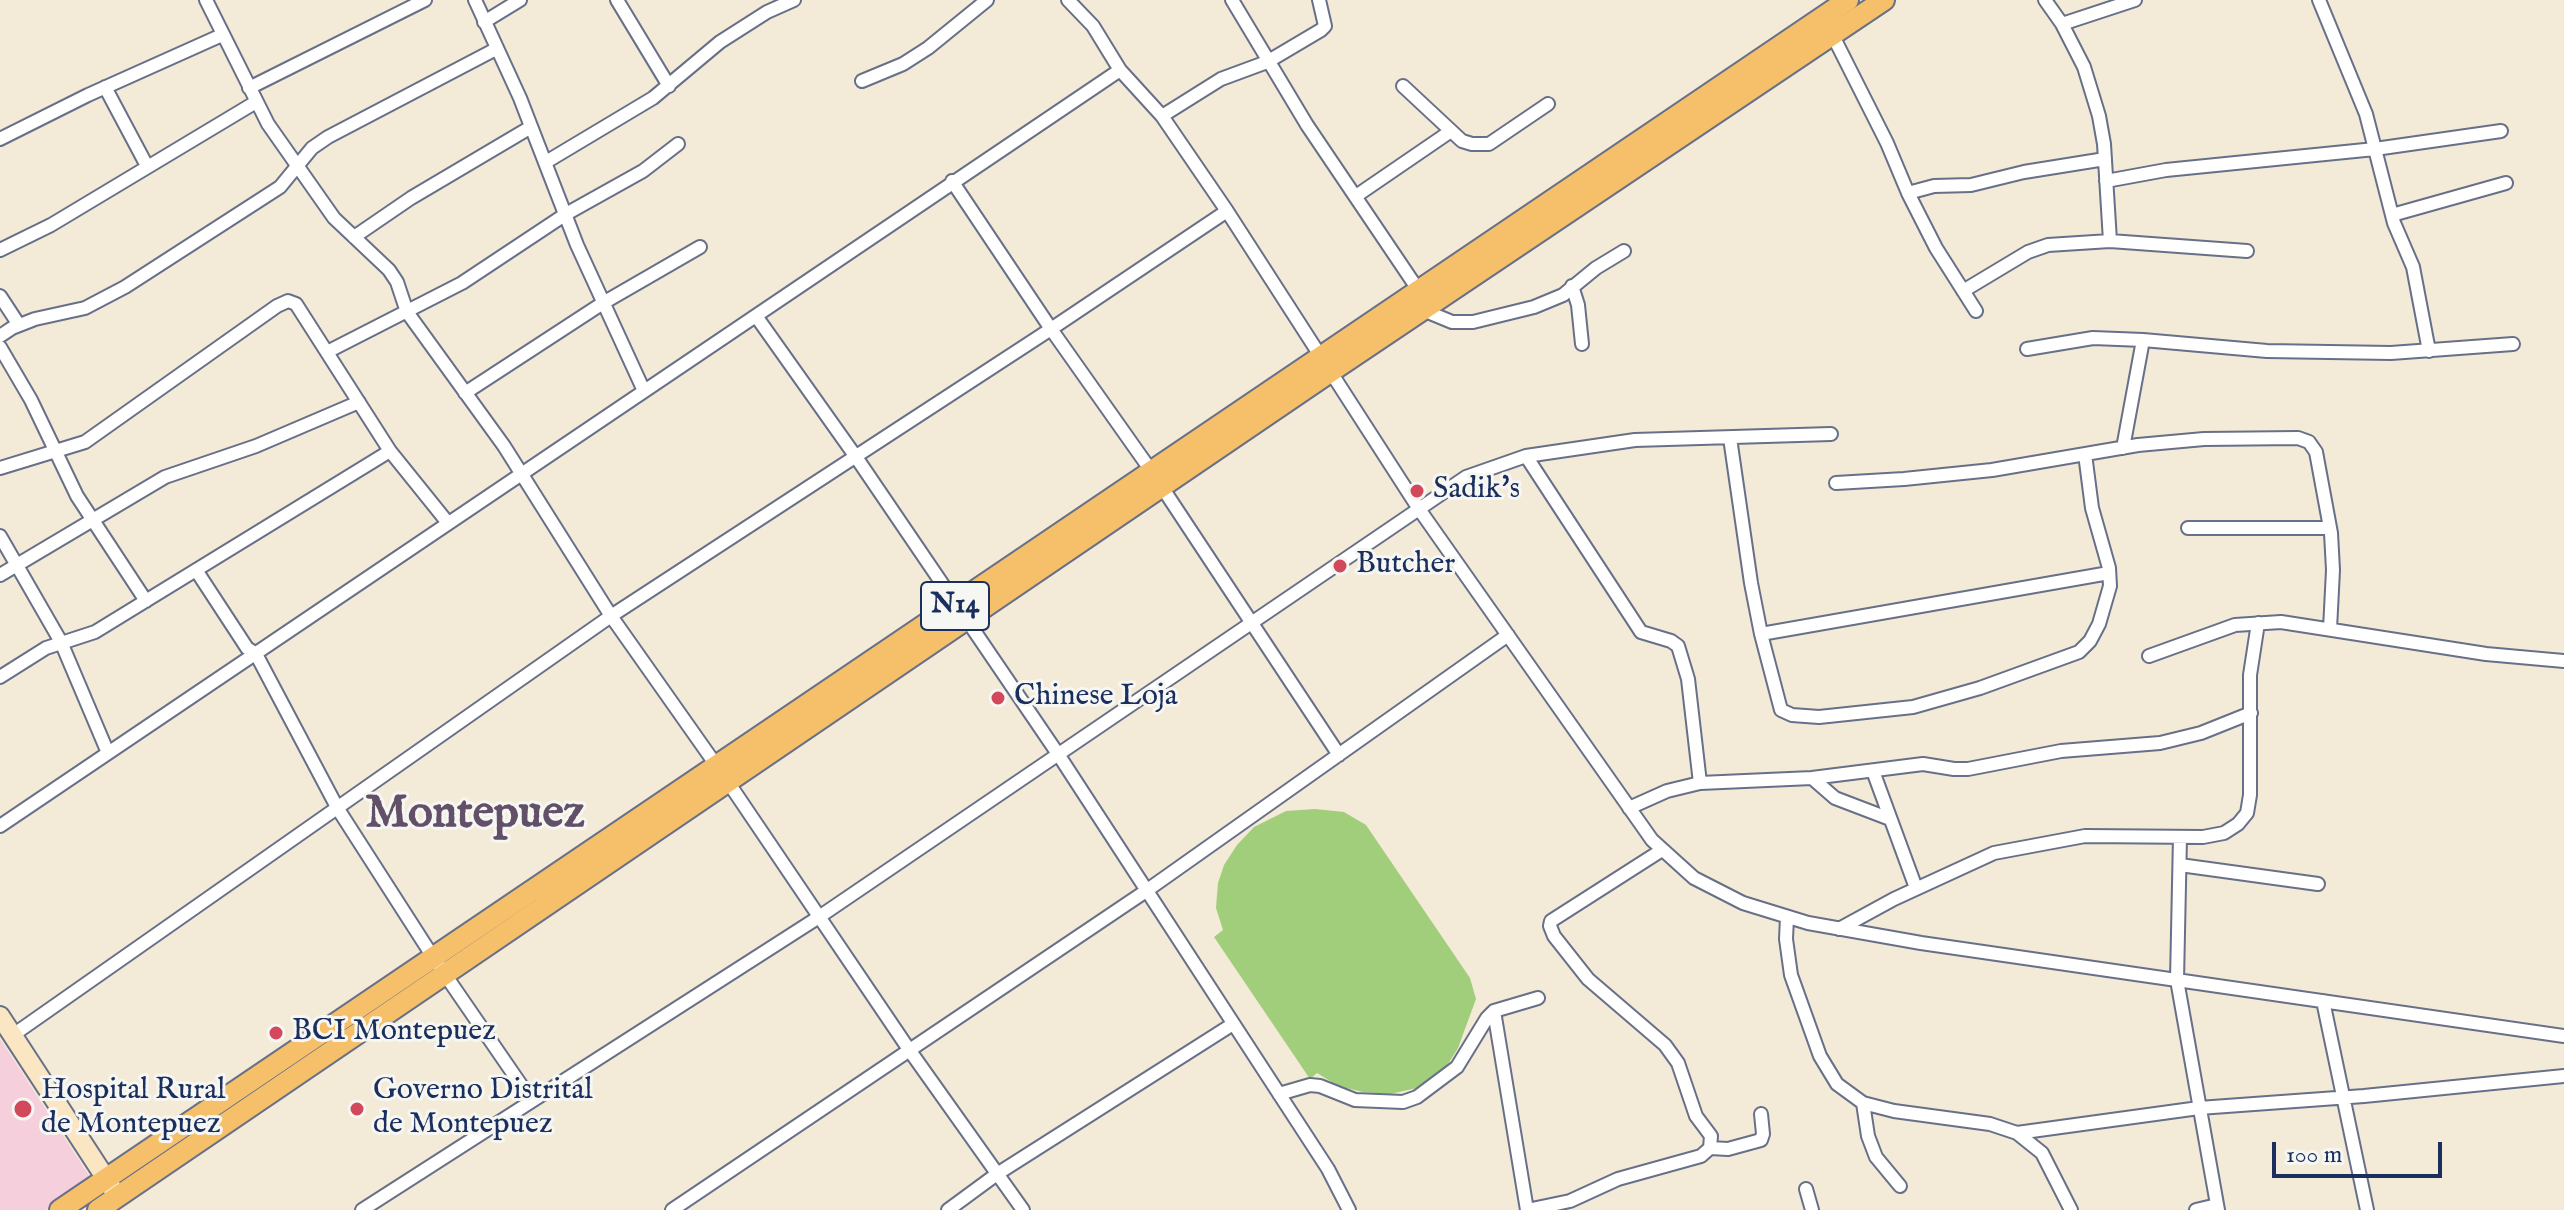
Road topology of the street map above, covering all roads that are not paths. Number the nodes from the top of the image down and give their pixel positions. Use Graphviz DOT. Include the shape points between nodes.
graph roads {
  1 [pos="206,0"];
  2 [pos="425,0"];
  3 [pos="475,0"];
  4 [pos="520,0"];
  5 [pos="617,0"];
  6 [pos="794,0"];
  7 [pos="987,0"];
  8 [pos="1068,0"];
  9 [pos="1232,0"];
  10 [pos="1319,0"];
  11 [pos="1884,0"];
  12 [pos="2045,0"];
  13 [pos="2135,0"];
  14 [pos="2319,0"];
  15 [pos="1845,6"];
  16 [pos="484,22"];
  17 [pos="2062,24"];
  18 [pos="1827,26"];
  19 [pos="222,35"];
  20 [pos="496,49"];
  21 [pos="1267,62"];
  22 [pos="1120,70"];
  23 [pos="862,81"];
  24 [pos="669,86"];
  25 [pos="1403,86"];
  26 [pos="105,87"];
  27 [pos="249,88"];
  28 [pos="256,102"];
  29 [pos="1548,104"];
  30 [pos="1162,116"];
  31 [pos="531,127"];
  32 [pos="1451,131"];
  33 [pos="2501,131"];
  34 [pos="0,139"];
  35 [pos="678,144"];
  36 [pos="2375,149"];
  37 [pos="2105,159"];
  38 [pos="546,162"];
  39 [pos="147,166"];
  40 [pos="297,167"];
  41 [pos="952,181"];
  42 [pos="2106,181"];
  43 [pos="2506,183"];
  44 [pos="1908,193"];
  45 [pos="1356,196"];
  46 [pos="1227,211"];
  47 [pos="566,214"];
  48 [pos="2392,215"];
  49 [pos="354,237"];
  50 [pos="2110,241"];
  51 [pos="700,247"];
  52 [pos="0,250"];
  53 [pos="1624,251"];
  54 [pos="2247,251"];
  55 [pos="1572,286"];
  56 [pos="1963,291"];
  57 [pos="0,296"];
  58 [pos="1421,300"];
  59 [pos="603,303"];
  60 [pos="1976,311"];
  61 [pos="407,312"];
  62 [pos="756,316"];
  63 [pos="19,325"];
  64 [pos="1051,329"];
  65 [pos="0,336"];
  66 [pos="2143,340"];
  67 [pos="1582,344"];
  68 [pos="2513,344"];
  69 [pos="0,347"];
  70 [pos="2027,349"];
  71 [pos="2429,351"];
  72 [pos="327,352"];
  73 [pos="1325,365"];
  74 [pos="644,391"];
  75 [pos="465,393"];
  76 [pos="359,402"];
  77 [pos="1831,434"];
  78 [pos="1730,438"];
  79 [pos="2123,448"];
  80 [pos="57,450"];
  81 [pos="390,451"];
  82 [pos="2085,454"];
  83 [pos="1526,456"];
  84 [pos="856,457"];
  85 [pos="0,468"];
  86 [pos="521,476"];
  87 [pos="1157,480"];
  88 [pos="1836,483"];
  89 [pos="1419,509"];
  90 [pos="92,520"];
  91 [pos="448,523"];
  92 [pos="2188,528"];
  93 [pos="2330,528"];
  94 [pos="0,536"];
  95 [pos="18,566"];
  96 [pos="196,570"];
  97 [pos="2109,573"];
  98 [pos="0,575"];
  99 [pos="146,601"];
  100 [pos="961,613"];
  101 [pos="611,616"];
  102 [pos="1253,622"];
  103 [pos="2258,623"];
  104 [pos="2330,629"];
  105 [pos="1761,634"];
  106 [pos="1508,635"];
  107 [pos="61,642"];
  108 [pos="256,654"];
  109 [pos="2149,656"];
  110 [pos="2564,661"];
  111 [pos="0,677"];
  112 [pos="2251,713"];
  113 [pos="108,753"];
  114 [pos="1058,754"];
  115 [pos="1339,755"];
  116 [pos="1873,771"];
  117 [pos="723,775"];
  118 [pos="1812,778"];
  119 [pos="1700,783"];
  120 [pos="1629,808"];
  121 [pos="338,809"];
  122 [pos="1890,819"];
  123 [pos="0,826"];
  124 [pos="2180,837"];
  125 [pos="1662,850"];
  126 [pos="2180,865"];
  127 [pos="2318,884"];
  128 [pos="1916,888"];
  129 [pos="1146,891"];
  130 [pos="819,917"];
  131 [pos="1787,917"];
  132 [pos="1839,929"];
  133 [pos="439,966"];
  134 [pos="2177,980"];
  135 [pos="1538,998"];
  136 [pos="2323,1001"];
  137 [pos="1494,1011"];
  138 [pos="0,1016"];
  139 [pos="1233,1024"];
  140 [pos="13,1035"];
  141 [pos="2564,1036"];
  142 [pos="305,1044"];
  143 [pos="910,1051"];
  144 [pos="318,1061"];
  145 [pos="2564,1076"];
  146 [pos="1279,1094"];
  147 [pos="2342,1098"];
  148 [pos="532,1101"];
  149 [pos="1863,1103"];
  150 [pos="2199,1108"];
  151 [pos="1761,1114"];
  152 [pos="2017,1133"];
  153 [pos="1710,1148"];
  154 [pos="997,1174"];
  155 [pos="1900,1186"];
  156 [pos="1806,1189"];
  157 [pos="117,1195"];
  158 [pos="2218,1208"];
  159 [pos="60,1210"];
  160 [pos="98,1210"];
  161 [pos="362,1210"];
  162 [pos="672,1210"];
  163 [pos="948,1210"];
  164 [pos="1023,1210"];
  165 [pos="1349,1210"];
  166 [pos="1527,1210"];
  167 [pos="1812,1210"];
  168 [pos="2071,1210"];
  169 [pos="2196,1210"];
  170 [pos="2367,1210"];
  1 -- 19 [label="street"];
  2 -- 27 [label="street"];
  3 -- 16 [label="street"];
  4 -- 16 [label="street"];
  5 -- 24 [label="street"];
  6 -- 24 [label="street" via="720,42"];
  7 -- 23 [label="street" via="928,48"];
  8 -- 22 [label="street" via="1093,26"];
  9 -- 21 [label="street"];
  10 -- 21 [label="street" via="1325,26"];
  11 -- 15 [label="main road, N14"];
  12 -- 17 [label="street"];
  13 -- 17 [label="street"];
  14 -- 36 [label="street" via="2351,72"];
  15 -- 18 [label="main road, N14"];
  16 -- 20 [label="street"];
  17 -- 37 [label="street" via="2084,67"];
  18 -- 44 [label="street"];
  18 -- 58 [label="main road, N14"];
  19 -- 26 [label="street"];
  19 -- 27 [label="street"];
  20 -- 31 [label="street"];
  20 -- 40 [label="street" via="328,137"];
  21 -- 30 [label="street" via="1221,79"];
  21 -- 45 [label="street"];
  22 -- 30 [label="street"];
  22 -- 41 [label="street"];
  24 -- 38 [label="street"];
  25 -- 32 [label="street"];
  26 -- 34 [label="street"];
  26 -- 39 [label="street"];
  27 -- 28 [label="street"];
  28 -- 39 [label="street"];
  28 -- 40 [label="street"];
  29 -- 32 [label="street" via="1489,144 1462,141"];
  30 -- 46 [label="street"];
  31 -- 38 [label="street"];
  31 -- 49 [label="street"];
  32 -- 45 [label="street"];
  33 -- 36 [label="street"];
  35 -- 47 [label="street" via="643,171"];
  36 -- 42 [label="street"];
  36 -- 48 [label="street"];
  37 -- 42 [label="street"];
  37 -- 44 [label="street"];
  38 -- 47 [label="street"];
  39 -- 52 [label="street"];
  40 -- 49 [label="street"];
  40 -- 63 [label="street" via="280,187 125,287 85,308"];
  41 -- 62 [label="street"];
  41 -- 64 [label="street"];
  42 -- 50 [label="street"];
  43 -- 48 [label="street"];
  44 -- 56 [label="street"];
  45 -- 58 [label="street"];
  46 -- 64 [label="street"];
  46 -- 73 [label="street"];
  47 -- 59 [label="street"];
  47 -- 61 [label="street" via="462,283"];
  48 -- 71 [label="street" via="2413,267"];
  49 -- 61 [label="street" via="389,270"];
  50 -- 54 [label="street"];
  50 -- 56 [label="street" via="2048,245"];
  51 -- 59 [label="street"];
  53 -- 55 [label="street"];
  55 -- 58 [label="street" via="1534,307 1473,322 1452,322"];
  55 -- 67 [label="street"];
  56 -- 60 [label="street"];
  57 -- 63 [label="street"];
  58 -- 73 [label="main road, N14"];
  59 -- 74 [label="street"];
  59 -- 75 [label="street"];
  61 -- 72 [label="street"];
  61 -- 75 [label="street"];
  62 -- 74 [label="street"];
  62 -- 84 [label="street"];
  63 -- 65 [label="street"];
  64 -- 84 [label="street"];
  64 -- 87 [label="street"];
  66 -- 70 [label="street" via="2093,338"];
  66 -- 71 [label="street" via="2267,351"];
  66 -- 79 [label="street"];
  68 -- 71 [label="street"];
  69 -- 80 [label="street"];
  72 -- 76 [label="street"];
  72 -- 80 [label="street" via="296,304 288,301 85,442"];
  73 -- 87 [label="main road, N14"];
  73 -- 89 [label="street"];
  74 -- 86 [label="street"];
  75 -- 86 [label="street"];
  76 -- 81 [label="street"];
  76 -- 90 [label="street" via="165,477"];
  77 -- 78 [label="street"];
  78 -- 83 [label="street" via="1635,440"];
  78 -- 105 [label="street"];
  79 -- 82 [label="street"];
  79 -- 93 [label="street" via="2204,439 2309,442 2316,452"];
  80 -- 85 [label="street"];
  80 -- 90 [label="street"];
  81 -- 91 [label="street"];
  81 -- 96 [label="street"];
  82 -- 88 [label="street" via="1992,470"];
  82 -- 97 [label="street"];
  83 -- 89 [label="street" via="1466,477"];
  83 -- 119 [label="street" via="1641,632 1678,646 1688,679"];
  84 -- 100 [label="street"];
  84 -- 101 [label="street"];
  86 -- 91 [label="street"];
  86 -- 101 [label="street"];
  87 -- 100 [label="main road, N14"];
  87 -- 102 [label="street"];
  89 -- 102 [label="street"];
  89 -- 106 [label="street"];
  90 -- 95 [label="street"];
  90 -- 99 [label="street"];
  91 -- 108 [label="street"];
  92 -- 93 [label="street"];
  93 -- 104 [label="street"];
  94 -- 95 [label="street"];
  95 -- 98 [label="street"];
  95 -- 107 [label="street"];
  96 -- 99 [label="street"];
  96 -- 108 [label="street"];
  97 -- 105 [label="street"];
  97 -- 105 [label="street" via="2099,624 2079,652 1913,707 1819,717 1786,714"];
  99 -- 107 [label="street" via="95,632"];
  100 -- 114 [label="street"];
  100 -- 117 [label="main road, N14"];
  101 -- 117 [label="street"];
  101 -- 121 [label="street"];
  102 -- 114 [label="street"];
  102 -- 115 [label="street"];
  103 -- 104 [label="street"];
  103 -- 109 [label="street" via="2235,625"];
  103 -- 112 [label="street"];
  104 -- 110 [label="street"];
  106 -- 115 [label="street"];
  106 -- 120 [label="street"];
  107 -- 111 [label="street"];
  107 -- 113 [label="street"];
  108 -- 113 [label="street"];
  108 -- 121 [label="street"];
  112 -- 116 [label="street" via="2160,743 2061,751 1968,769 1923,764"];
  112 -- 124 [label="street" via="2247,813 2224,833"];
  113 -- 123 [label="street"];
  114 -- 129 [label="street"];
  114 -- 130 [label="street"];
  115 -- 129 [label="street"];
  116 -- 118 [label="street"];
  116 -- 122 [label="street"];
  117 -- 130 [label="street"];
  117 -- 133 [label="main road, N14"];
  118 -- 119 [label="street"];
  118 -- 122 [label="street" via="1835,798"];
  119 -- 120 [label="street"];
  120 -- 125 [label="street"];
  121 -- 133 [label="street"];
  121 -- 140 [label="street"];
  122 -- 128 [label="street"];
  124 -- 126 [label="street"];
  124 -- 128 [label="street" via="2085,836 2014,848"];
  125 -- 131 [label="street" via="1694,878 1743,903"];
  125 -- 153 [label="street" via="1550,926 1588,979 1665,1045 1678,1063 1696,1116 1711,1136"];
  126 -- 127 [label="street"];
  126 -- 134 [label="street"];
  128 -- 132 [label="street"];
  129 -- 139 [label="street"];
  129 -- 143 [label="street"];
  130 -- 143 [label="street"];
  130 -- 148 [label="street"];
  131 -- 132 [label="street"];
  131 -- 149 [label="street" via="1791,975 1820,1056 1837,1084"];
  132 -- 134 [label="street"];
  133 -- 142 [label="main road, N14"];
  133 -- 144 [label="main road, N14"];
  133 -- 148 [label="street"];
  134 -- 136 [label="street"];
  134 -- 150 [label="street"];
  135 -- 137 [label="street"];
  136 -- 141 [label="street"];
  136 -- 147 [label="street"];
  137 -- 146 [label="street" via="1457,1067 1417,1097 1372,1102 1310,1085"];
  137 -- 166 [label="street"];
  138 -- 140 [label="main road"];
  139 -- 146 [label="street"];
  139 -- 154 [label="street"];
  140 -- 157 [label="main road"];
  142 -- 144 [label="main road"];
  142 -- 157 [label="main road, N14"];
  143 -- 154 [label="street"];
  143 -- 162 [label="street"];
  144 -- 157 [label="main road, N14"];
  145 -- 147 [label="street"];
  146 -- 165 [label="street"];
  147 -- 150 [label="street"];
  147 -- 170 [label="street"];
  148 -- 161 [label="street"];
  149 -- 152 [label="street"];
  149 -- 155 [label="street" via="1876,1157"];
  150 -- 152 [label="street"];
  150 -- 158 [label="street"];
  151 -- 153 [label="street" via="1761,1140"];
  152 -- 168 [label="street" via="2042,1153"];
  153 -- 166 [label="street" via="1701,1156 1618,1179 1570,1201"];
  154 -- 163 [label="street"];
  154 -- 164 [label="street"];
  156 -- 167 [label="street"];
  157 -- 159 [label="main road, N14"];
  157 -- 160 [label="main road, N14"];
  158 -- 169 [label="street"];
}
